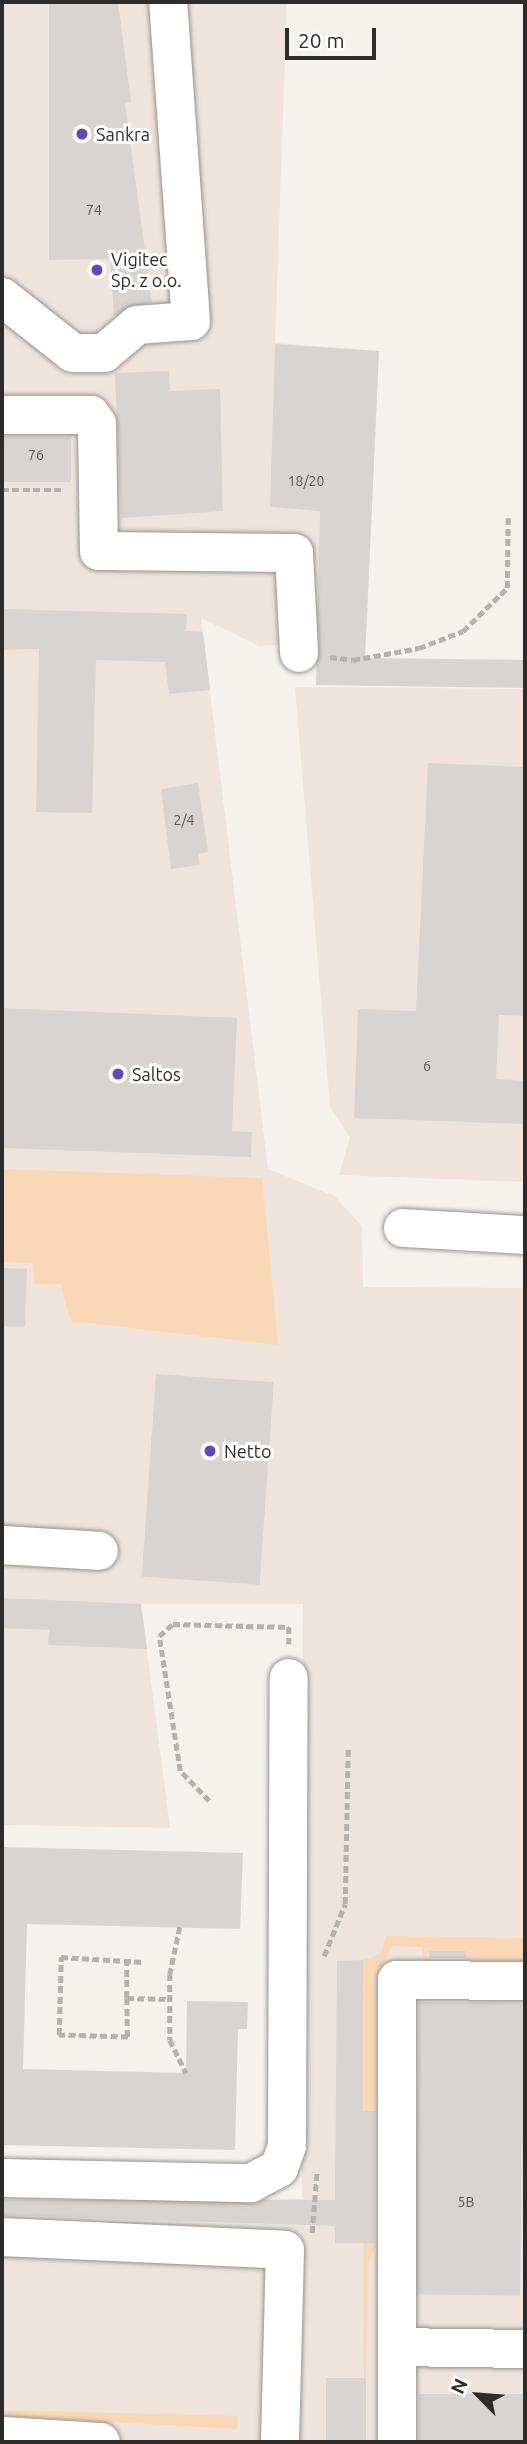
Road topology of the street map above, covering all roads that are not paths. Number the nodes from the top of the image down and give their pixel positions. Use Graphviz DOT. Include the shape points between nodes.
graph roads {
  1 [pos="169,2"];
  2 [pos="2,297"];
  3 [pos="2,415"];
  4 [pos="299,653"];
  5 [pos="403,1228"];
  6 [pos="525,1234"];
  7 [pos="2,1545"];
  8 [pos="99,1551"];
  9 [pos="289,1678"];
  10 [pos="525,1981"];
  11 [pos="2,2178"];
  12 [pos="2,2237"];
  13 [pos="397,2347"];
  14 [pos="525,2349"];
  15 [pos="2,2436"];
  16 [pos="101,2442"];
  17 [pos="280,2442"];
  18 [pos="397,2442"];
  1 -- 2 [label="street" via="191,320 137,325 104,354 74,353"];
  3 -- 4 [label="street" via="91,415 97,424 99,551 295,553"];
  5 -- 6 [label="street"];
  7 -- 8 [label="street"];
  9 -- 11 [label="street" via="287,2146 279,2168 251,2183"];
  10 -- 13 [label="street" via="397,1980"];
  12 -- 17 [label="street" via="285,2250"];
  13 -- 14 [label="street"];
  13 -- 18 [label="street"];
  15 -- 16 [label="street"];
}
